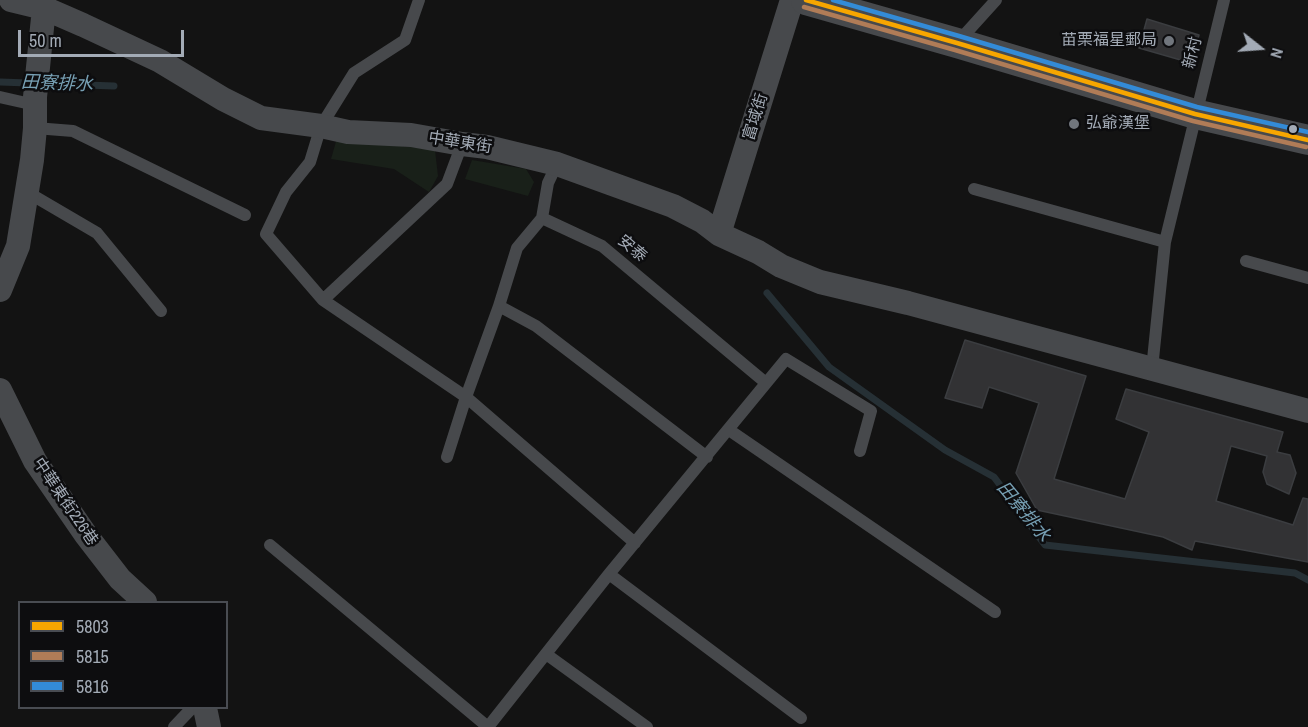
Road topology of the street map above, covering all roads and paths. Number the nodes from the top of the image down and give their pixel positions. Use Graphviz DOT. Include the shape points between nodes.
graph roads {
  1 [pos="11,0"];
  2 [pos="419,0"];
  3 [pos="792,0"];
  4 [pos="806,0"];
  5 [pos="996,0"];
  6 [pos="1224,0"];
  7 [pos="44,4"];
  8 [pos="957,43"];
  9 [pos="0,97"];
  10 [pos="35,110"];
  11 [pos="1195,114"];
  12 [pos="321,126"];
  13 [pos="1308,140"];
  14 [pos="462,144"];
  15 [pos="556,164"];
  16 [pos="974,189"];
  17 [pos="27,192"];
  18 [pos="245,215"];
  19 [pos="542,219"];
  20 [pos="719,234"];
  21 [pos="1165,242"];
  22 [pos="1246,261"];
  23 [pos="1308,278"];
  24 [pos="0,290"];
  25 [pos="323,300"];
  26 [pos="499,306"];
  27 [pos="161,311"];
  28 [pos="1152,369"];
  29 [pos="766,383"];
  30 [pos="0,390"];
  31 [pos="466,397"];
  32 [pos="1308,411"];
  33 [pos="729,430"];
  34 [pos="860,451"];
  35 [pos="447,457"];
  36 [pos="707,457"];
  37 [pos="635,543"];
  38 [pos="270,545"];
  39 [pos="609,574"];
  40 [pos="143,601"];
  41 [pos="995,612"];
  42 [pos="546,654"];
  43 [pos="191,709"];
  44 [pos="205,709"];
  45 [pos="801,718"];
  46 [pos="174,727"];
  47 [pos="209,727"];
  48 [pos="488,727"];
  49 [pos="647,727"];
  1 -- 7 [label="street, 中華東街"];
  2 -- 12 [label="lane" via="405,40 354,73"];
  3 -- 20 [label="street, 富域街"];
  4 -- 8 [label="street"];
  5 -- 8 [label="lane"];
  6 -- 11 [label="lane, 新村"];
  7 -- 10 [label="street"];
  7 -- 12 [label="street, 中華東街" via="160,61 261,118"];
  8 -- 11 [label="street"];
  9 -- 10 [label="lane"];
  10 -- 17 [label="street"];
  10 -- 18 [label="lane"];
  11 -- 13 [label="street"];
  11 -- 21 [label="lane, 新村"];
  12 -- 14 [label="street, 中華東街"];
  12 -- 25 [label="lane" via="310,162 286,192 266,234"];
  14 -- 15 [label="street, 中華東街"];
  14 -- 25 [label="lane" via="447,184"];
  15 -- 19 [label="lane" via="548,183"];
  15 -- 20 [label="street, 中華東街" via="673,206"];
  16 -- 21 [label="lane"];
  17 -- 24 [label="street" via="18,246"];
  17 -- 27 [label="lane" via="98,233"];
  19 -- 26 [label="lane" via="517,248"];
  19 -- 29 [label="lane, 安泰" via="602,246"];
  20 -- 28 [label="street, 中華東街" via="820,282"];
  21 -- 28 [label="lane, 新村"];
  22 -- 23 [label="lane"];
  25 -- 31 [label="lane"];
  26 -- 31 [label="lane"];
  26 -- 36 [label="lane" via="536,326"];
  28 -- 32 [label="street, 中華東街"];
  29 -- 33 [label="lane"];
  29 -- 34 [label="lane" via="786,359 871,411"];
  30 -- 40 [label="street, 中華東街226巷" via="35,461 86,536"];
  31 -- 35 [label="lane"];
  31 -- 37 [label="lane"];
  33 -- 36 [label="lane"];
  33 -- 41 [label="lane"];
  36 -- 37 [label="lane"];
  37 -- 39 [label="lane"];
  38 -- 48 [label="lane"];
  39 -- 42 [label="lane"];
  39 -- 45 [label="lane"];
  42 -- 48 [label="lane"];
  42 -- 49 [label="lane"];
  43 -- 46 [label="lane"];
  44 -- 47 [label="street"];
}
